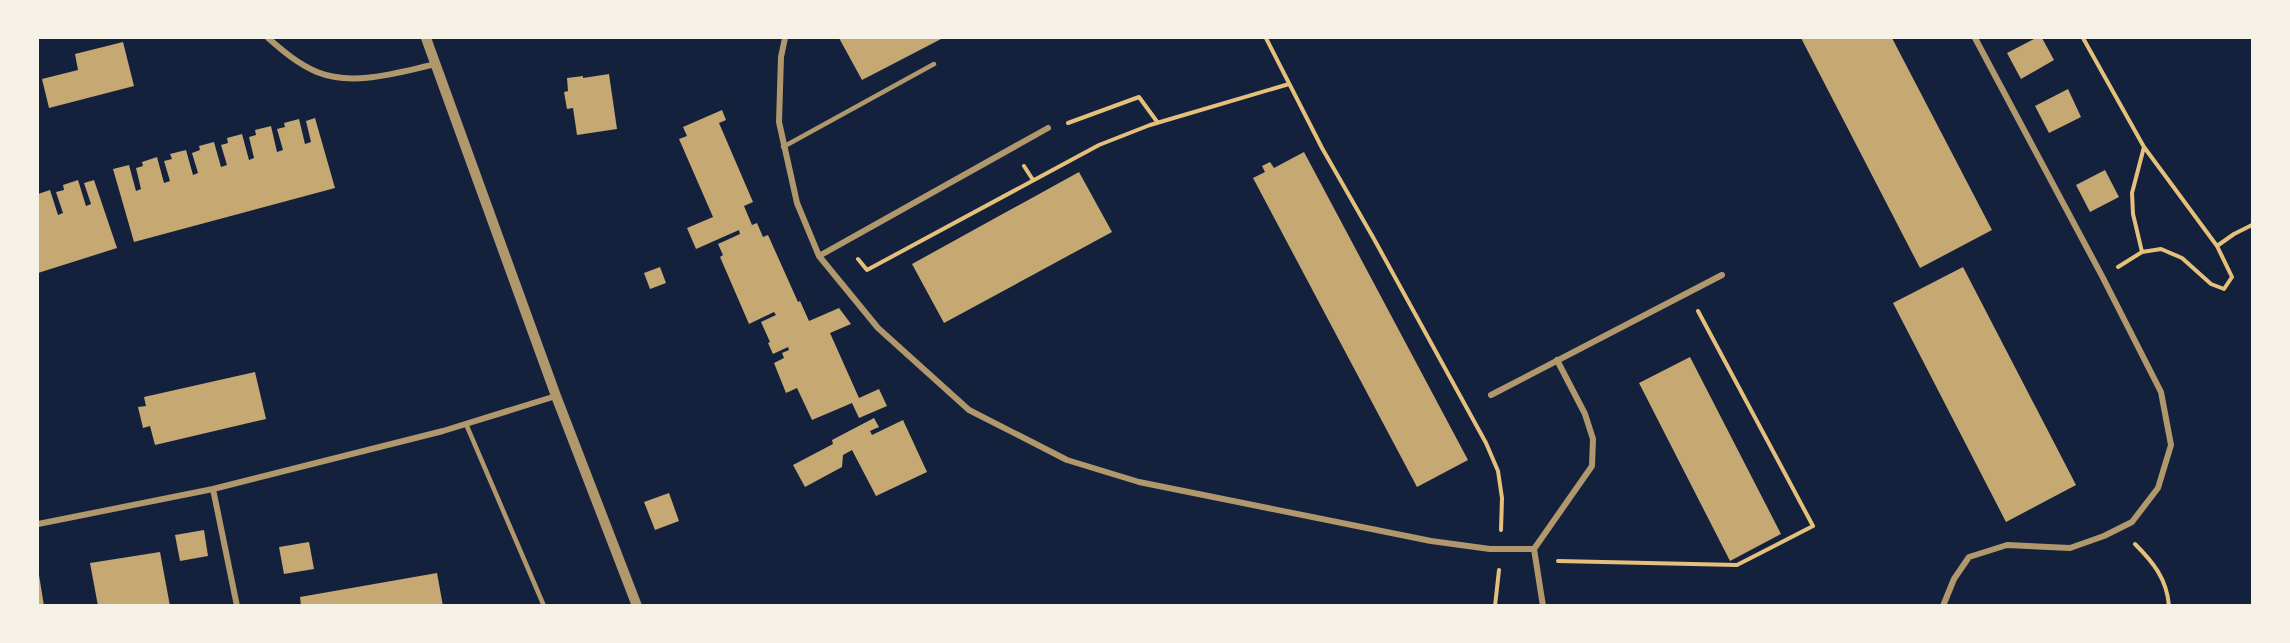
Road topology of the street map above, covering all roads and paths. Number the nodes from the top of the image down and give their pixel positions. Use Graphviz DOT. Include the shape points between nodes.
graph roads {
  1 [pos="268,38"];
  2 [pos="426,38"];
  3 [pos="785,38"];
  4 [pos="1266,38"];
  5 [pos="1975,38"];
  6 [pos="2083,38"];
  7 [pos="436,64"];
  8 [pos="934,64"];
  9 [pos="1289,84"];
  10 [pos="1158,123"];
  11 [pos="1048,128"];
  12 [pos="783,147"];
  13 [pos="2144,147"];
  14 [pos="2253,225"];
  15 [pos="2217,246"];
  16 [pos="2142,252"];
  17 [pos="819,256"];
  18 [pos="832,271"];
  19 [pos="1722,275"];
  20 [pos="2102,276"];
  21 [pos="1688,293"];
  22 [pos="1557,360"];
  23 [pos="1491,395"];
  24 [pos="556,396"];
  25 [pos="466,424"];
  26 [pos="213,489"];
  27 [pos="1502,510"];
  28 [pos="38,524"];
  29 [pos="2119,528"];
  30 [pos="1534,549"];
  31 [pos="1536,560"];
  32 [pos="237,606"];
  33 [pos="544,606"];
  34 [pos="637,606"];
  35 [pos="1543,606"];
  36 [pos="1943,606"];
  37 [pos="2169,606"];
  1 -- 7 [label="street" via="287,55 319,73 350,78 382,76"];
  2 -- 7 [label="street"];
  3 -- 12 [label="street" via="778,122"];
  4 -- 9 [label="path"];
  5 -- 20 [label="street"];
  6 -- 13 [label="path"];
  7 -- 24 [label="street"];
  8 -- 12 [label="lane"];
  9 -- 10 [label="path"];
  9 -- 27 [label="path" via="1486,443 1498,471"];
  10 -- 11 [label="path" via="1139,97"];
  10 -- 18 [label="path" via="1099,145 867,270 857,257"];
  11 -- 17 [label="street"];
  12 -- 17 [label="street" via="797,203"];
  13 -- 15 [label="path"];
  13 -- 16 [label="path" via="2132,193"];
  14 -- 15 [label="path"];
  15 -- 16 [label="path" via="2232,278 2224,289 2211,284 2182,258 2161,249"];
  16 -- 20 [label="path"];
  17 -- 18 [label="street"];
  18 -- 30 [label="street" via="878,328 969,410 1067,460 1139,482 1431,541 1490,549"];
  19 -- 21 [label="street"];
  20 -- 29 [label="street" via="2161,392 2171,446 2158,488 2132,522"];
  21 -- 22 [label="street"];
  21 -- 31 [label="path" via="1813,526 1737,565"];
  22 -- 23 [label="street"];
  22 -- 30 [label="street" via="1585,414 1593,439 1592,466"];
  24 -- 25 [label="street"];
  24 -- 34 [label="street"];
  25 -- 26 [label="street"];
  25 -- 33 [label="lane"];
  26 -- 28 [label="street"];
  26 -- 32 [label="street"];
  29 -- 36 [label="street" via="2070,548 2007,544 1968,557"];
  29 -- 37 [label="path" via="2153,562"];
  30 -- 31 [label="street"];
  31 -- 35 [label="street"];
}
